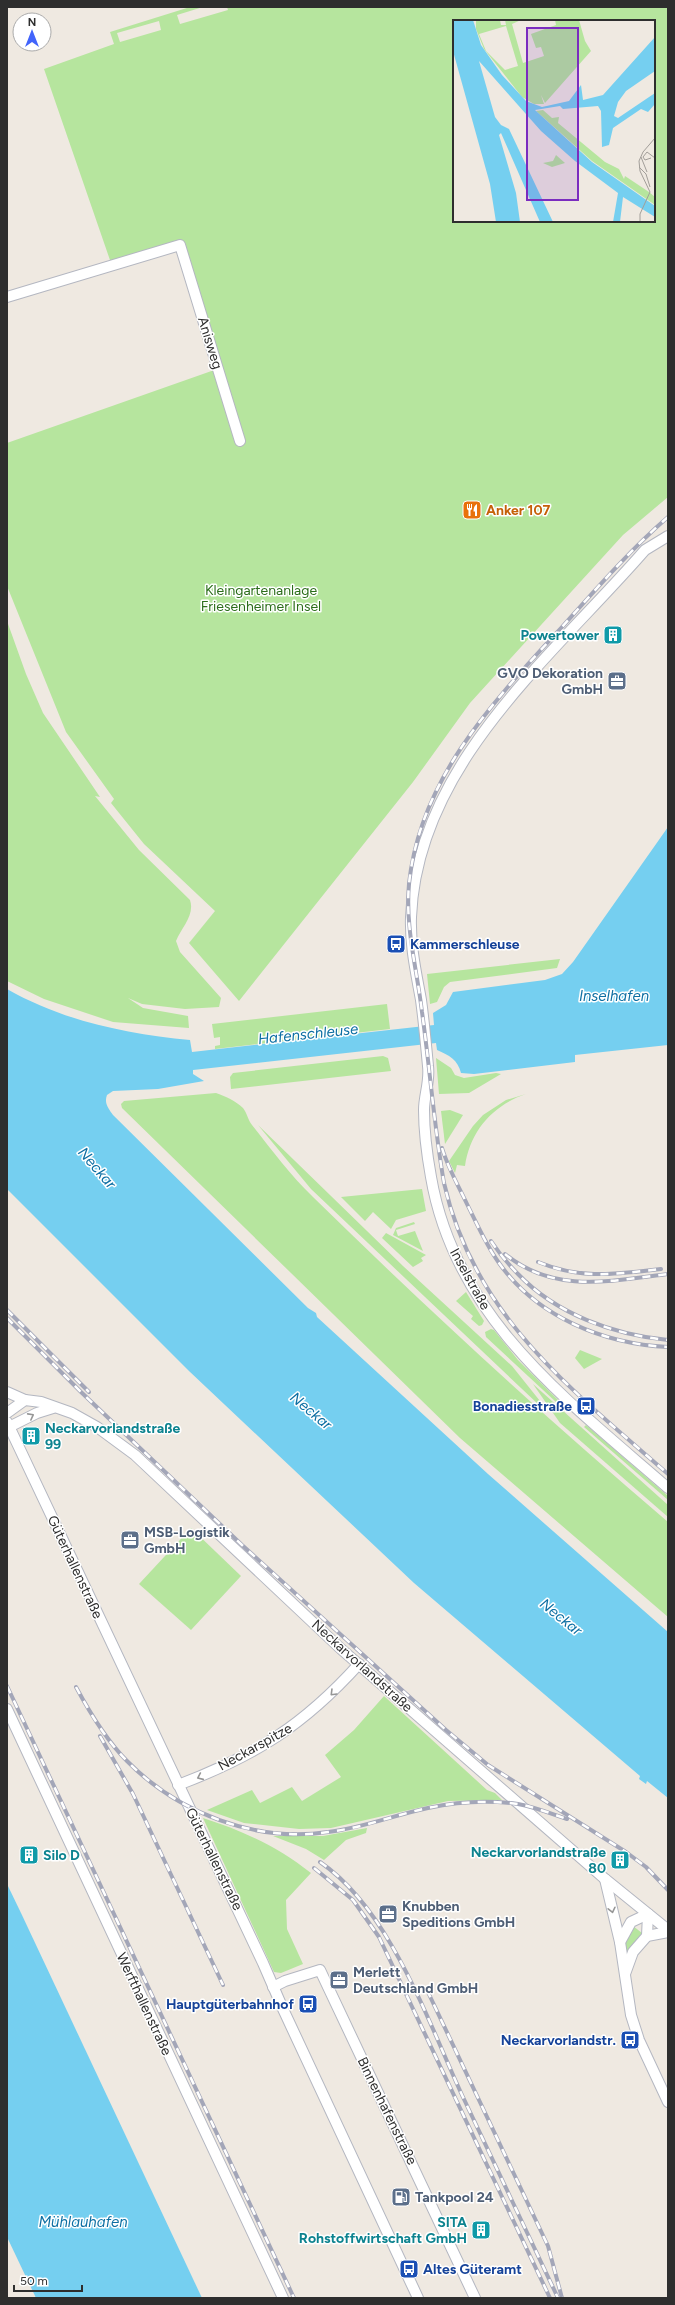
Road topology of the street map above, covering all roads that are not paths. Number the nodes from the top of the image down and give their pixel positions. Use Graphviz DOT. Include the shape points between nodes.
graph roads {
  1 [pos="7,297"];
  2 [pos="240,441"];
  3 [pos="668,536"];
  4 [pos="7,1392"];
  5 [pos="25,1400"];
  6 [pos="53,1408"];
  7 [pos="7,1413"];
  8 [pos="8,1425"];
  9 [pos="668,1488"];
  10 [pos="359,1664"];
  11 [pos="7,1709"];
  12 [pos="178,1785"];
  13 [pos="605,1879"];
  14 [pos="648,1914"];
  15 [pos="668,1931"];
  16 [pos="647,1936"];
  17 [pos="620,1942"];
  18 [pos="625,1974"];
  19 [pos="273,1988"];
  20 [pos="668,2102"];
  21 [pos="283,2298"];
  22 [pos="418,2298"];
  23 [pos="476,2298"];
  1 -- 2 [label="street, Anisweg" via="180,246"];
  3 -- 9 [label="street, Inselstraße" via="645,550 516,692 477,739 444,794 426,840 414,889 411,944 428,1062 429,1078 424,1113 431,1177 446,1233 471,1286 493,1321 522,1355 566,1399"];
  4 -- 5 [label="street, Neckarvorlandstraße"];
  5 -- 6 [label="street, Neckarvorlandstraße" via="41,1402"];
  5 -- 7 [label="street"];
  8 -- 6 [label="street, one-way"];
  6 -- 10 [label="street, Neckarvorlandstraße" via="72,1413 97,1427 135,1455"];
  8 -- 12 [label="street, Güterhallenstraße"];
  10 -- 12 [label="street, Neckarspitze, one-way" via="316,1709 276,1738 230,1763"];
  10 -- 13 [label="street, Neckarvorlandstraße"];
  11 -- 21 [label="street, Werfthallenstraße"];
  12 -- 19 [label="street, Güterhallenstraße"];
  13 -- 14 [label="street, Neckarvorlandstraße"];
  13 -- 17 [label="street, one-way"];
  14 -- 15 [label="street, Neckarvorlandstraße"];
  14 -- 16 [label="street"];
  14 -- 17 [label="street" via="631,1922"];
  15 -- 16 [label="street"];
  16 -- 18 [label="street" via="633,1952"];
  17 -- 18 [label="street"];
  18 -- 20 [label="street" via="631,2015 639,2040"];
  19 -- 22 [label="street, Güterhallenstraße"];
  19 -- 23 [label="street, Binnenhafenstraße" via="285,1981 320,1970"];
}
